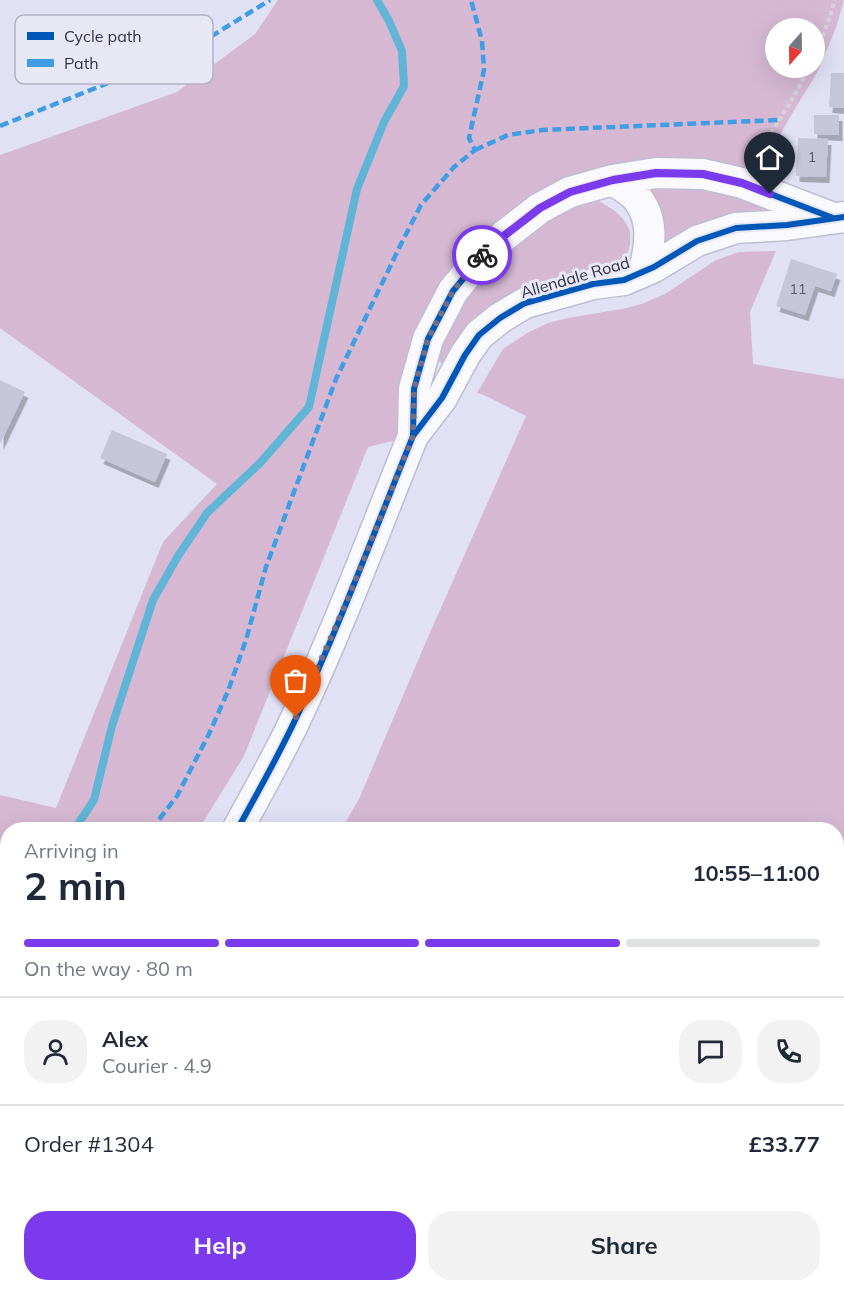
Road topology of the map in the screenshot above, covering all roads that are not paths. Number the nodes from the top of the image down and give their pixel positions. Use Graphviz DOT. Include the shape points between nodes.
graph roads {
  1 [pos="613,180"];
  2 [pos="839,217"];
  3 [pos="644,271"];
  4 [pos="413,436"];
  5 [pos="242,822"];
  1 -- 2 [label="street, Allendale Road" via="656,173 703,174 742,183"];
  1 -- 3 [label="street" via="636,196 645,210 650,238"];
  1 -- 4 [label="street, Allendale Road" via="570,192 540,208 481,256 453,291 428,339 414,389"];
  2 -- 3 [label="street, Allendale Road" via="736,228 698,241"];
  3 -- 4 [label="street, Allendale Road" via="624,280 593,284 525,303 500,318 479,335 442,398"];
  4 -- 5 [label="street, Allendale Road" via="301,707"];
}
